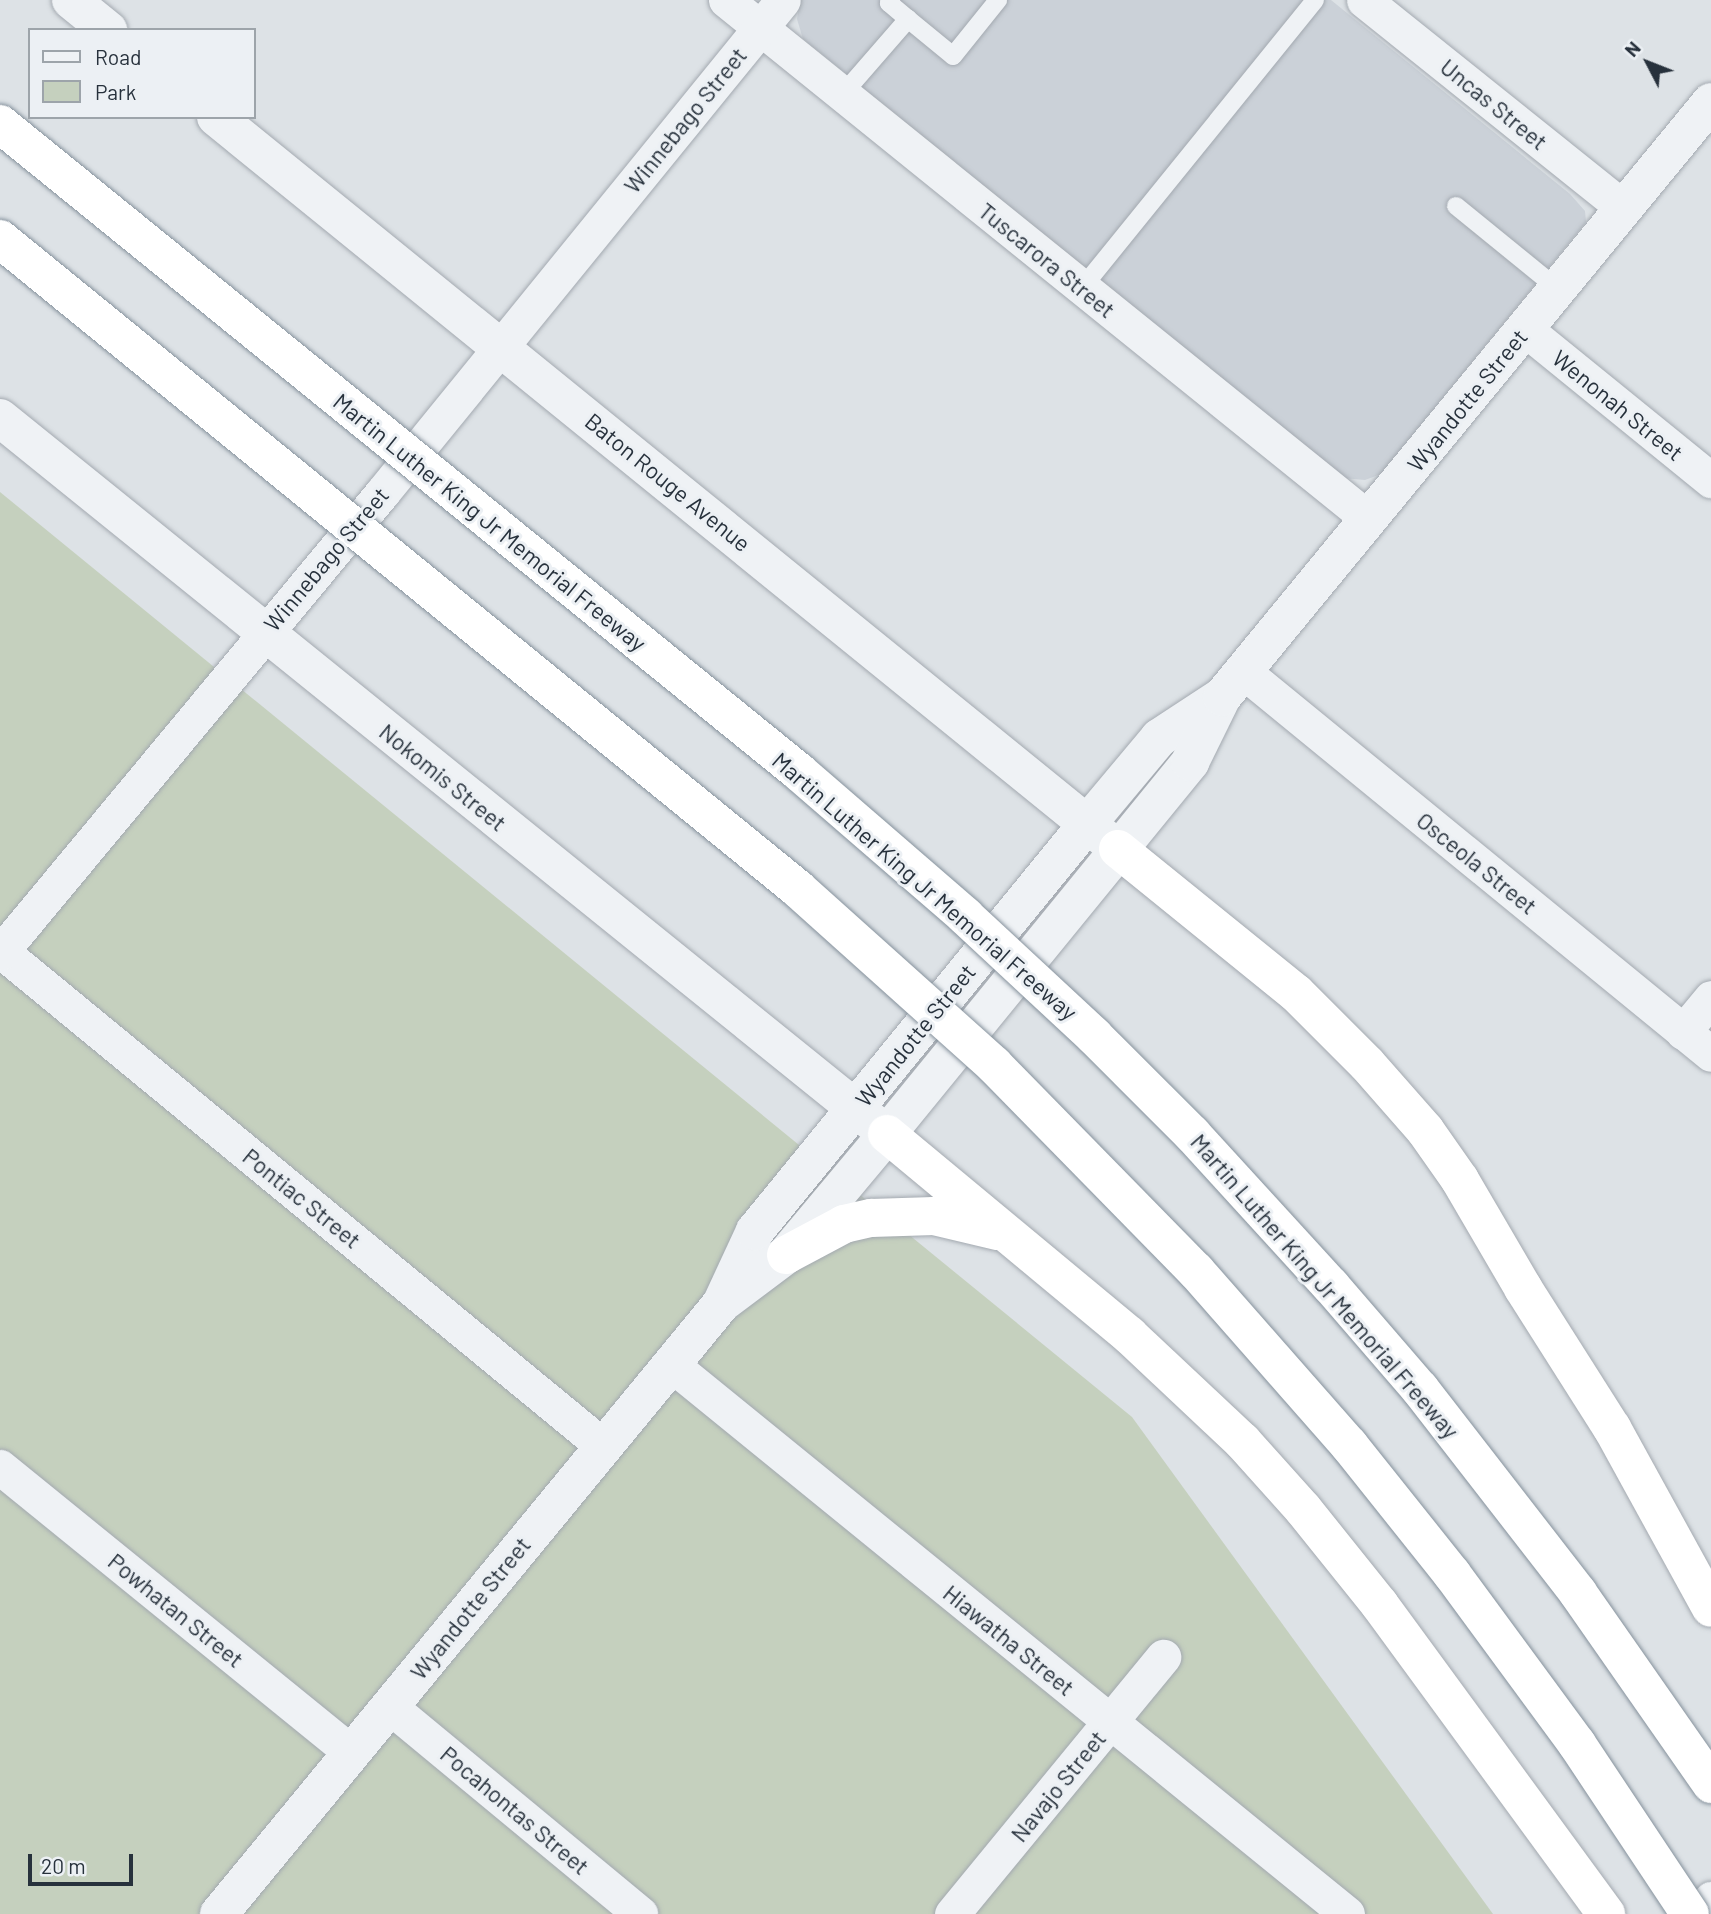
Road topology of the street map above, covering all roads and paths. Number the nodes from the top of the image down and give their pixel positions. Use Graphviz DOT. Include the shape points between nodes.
graph roads {
  1 [pos="71,0"];
  2 [pos="726,0"];
  3 [pos="783,0"];
  4 [pos="891,0"];
  5 [pos="998,0"];
  6 [pos="1315,0"];
  7 [pos="1364,0"];
  8 [pos="908,19"];
  9 [pos="106,28"];
  10 [pos="760,28"];
  11 [pos="842,95"];
  12 [pos="1711,102"];
  13 [pos="218,119"];
  14 [pos="0,124"];
  15 [pos="1456,205"];
  16 [pos="1624,208"];
  17 [pos="0,239"];
  18 [pos="1082,288"];
  19 [pos="1558,289"];
  20 [pos="1525,329"];
  21 [pos="500,346"];
  22 [pos="0,418"];
  23 [pos="1711,480"];
  24 [pos="1368,519"];
  25 [pos="264,633"];
  26 [pos="1233,684"];
  27 [pos="1088,823"];
  28 [pos="1118,849"];
  29 [pos="1,951"];
  30 [pos="1711,998"];
  31 [pos="1684,1032"];
  32 [pos="1711,1054"];
  33 [pos="855,1109"];
  34 [pos="887,1134"];
  35 [pos="1009,1234"];
  36 [pos="786,1255"];
  37 [pos="722,1303"];
  38 [pos="672,1365"];
  39 [pos="603,1446"];
  40 [pos="0,1467"];
  41 [pos="1711,1608"];
  42 [pos="1163,1657"];
  43 [pos="389,1706"];
  44 [pos="1110,1722"];
  45 [pos="351,1752"];
  46 [pos="1711,1784"];
  47 [pos="1711,1899"];
  48 [pos="219,1914"];
  49 [pos="640,1914"];
  50 [pos="952,1914"];
  51 [pos="1347,1914"];
  52 [pos="1606,1914"];
  53 [pos="1690,1914"];
  54 [pos="1699,1914"];
  1 -- 9 [label="street"];
  2 -- 10 [label="street, Tuscarora Street"];
  3 -- 10 [label="street, Winnebago Street"];
  4 -- 8 [label="lane"];
  5 -- 8 [label="lane" via="953,56"];
  6 -- 18 [label="lane"];
  7 -- 16 [label="street, Uncas Street"];
  8 -- 11 [label="lane"];
  10 -- 11 [label="street, Tuscarora Street"];
  10 -- 21 [label="street, Winnebago Street"];
  11 -- 18 [label="street, Tuscarora Street"];
  12 -- 16 [label="street, Wyandotte Street"];
  13 -- 21 [label="street, Baton Rouge Avenue"];
  14 -- 46 [label="highway, Martin Luther King Jr Memorial Freeway, bridge" via="799,772 1094,1036 1210,1153 1420,1389 1585,1604"];
  15 -- 19 [label="lane"];
  16 -- 19 [label="street, Wyandotte Street"];
  17 -- 53 [label="highway, bridge" via="779,873 994,1065 1187,1261 1349,1445 1452,1574 1577,1744"];
  18 -- 24 [label="street, Tuscarora Street"];
  19 -- 20 [label="street, Wyandotte Street"];
  20 -- 23 [label="street, Wenonah Street"];
  20 -- 24 [label="street, Wyandotte Street"];
  21 -- 25 [label="street, Winnebago Street"];
  21 -- 27 [label="street, Baton Rouge Avenue"];
  22 -- 25 [label="street, Nokomis Street"];
  24 -- 26 [label="street, Wyandotte Street"];
  25 -- 29 [label="street, Winnebago Street"];
  25 -- 33 [label="street, Nokomis Street"];
  26 -- 27 [label="street, Wyandotte Street" via="1159,738"];
  26 -- 28 [label="street, Wyandotte Street" via="1190,762"];
  26 -- 31 [label="street, Osceola Street"];
  27 -- 28 [label="street, Baton Rouge Avenue"];
  27 -- 33 [label="street, Wyandotte Street"];
  28 -- 34 [label="street, Wyandotte Street"];
  28 -- 41 [label="highway" via="1296,993 1395,1093 1460,1180 1612,1428"];
  29 -- 39 [label="street, Pontiac Street"];
  30 -- 31 [label="street"];
  31 -- 32 [label="street, Osceola Street"];
  33 -- 34 [label="street, Nokomis Street"];
  33 -- 37 [label="street, Wyandotte Street" via="755,1231"];
  34 -- 35 [label="highway"];
  34 -- 36 [label="street, Wyandotte Street"];
  35 -- 36 [label="highway" via="968,1222 904,1214 844,1224"];
  35 -- 52 [label="highway" via="1129,1335 1242,1441 1344,1559"];
  36 -- 37 [label="street, Wyandotte Street"];
  37 -- 38 [label="street, Wyandotte Street"];
  38 -- 39 [label="street, Wyandotte Street"];
  38 -- 44 [label="street, Hiawatha Street"];
  39 -- 43 [label="street, Wyandotte Street"];
  40 -- 45 [label="street, Powhatan Street"];
  42 -- 44 [label="street, Navajo Street"];
  43 -- 45 [label="street, Wyandotte Street"];
  43 -- 49 [label="street, Pocahontas Street"];
  44 -- 50 [label="street, Navajo Street"];
  44 -- 51 [label="street, Hiawatha Street"];
  45 -- 48 [label="street, Wyandotte Street"];
  47 -- 54 [label="street"];
}
